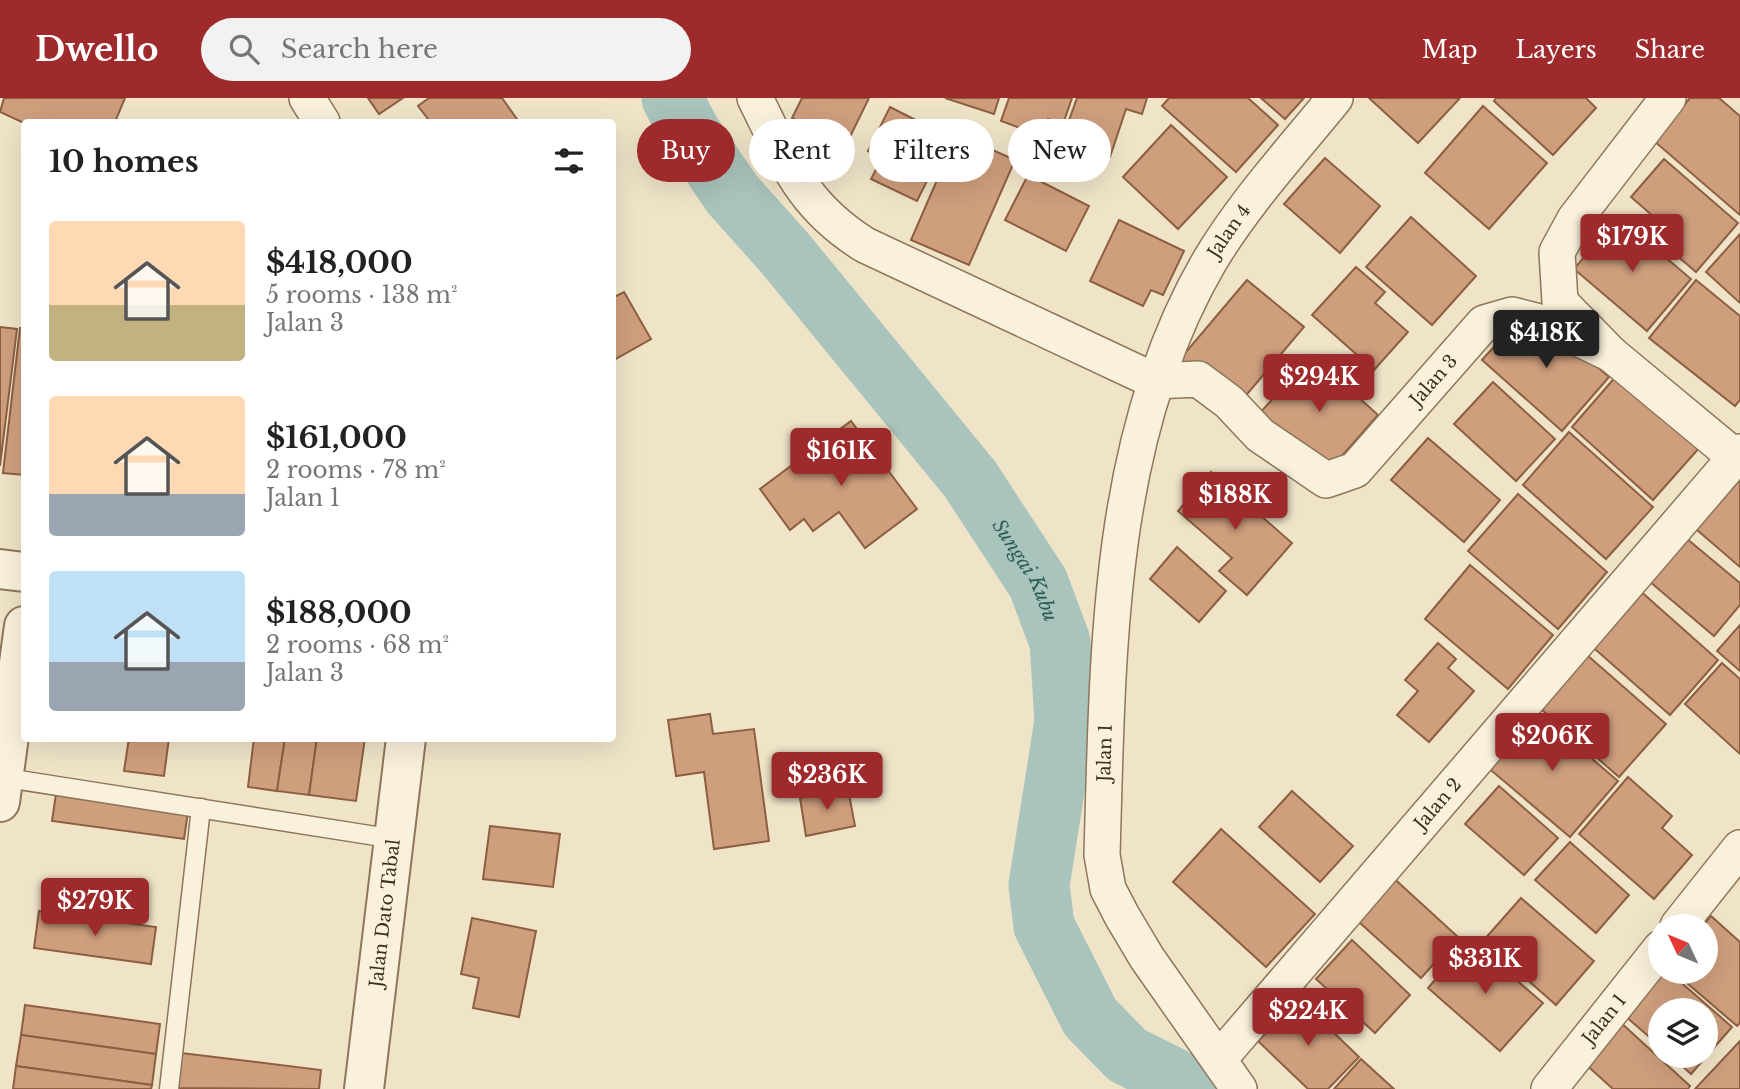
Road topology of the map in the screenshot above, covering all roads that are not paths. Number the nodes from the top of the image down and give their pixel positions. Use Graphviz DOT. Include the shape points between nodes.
graph roads {
  1 [pos="307,98"];
  2 [pos="755,98"];
  3 [pos="1335,98"];
  4 [pos="1668,98"];
  5 [pos="320,119"];
  6 [pos="1611,354"];
  7 [pos="1154,381"];
  8 [pos="1739,457"];
  9 [pos="0,569"];
  10 [pos="21,572"];
  11 [pos="21,647"];
  12 [pos="406,742"];
  13 [pos="1,785"];
  14 [pos="201,808"];
  15 [pos="395,839"];
  16 [pos="1740,848"];
  17 [pos="1688,914"];
  18 [pos="1648,964"];
  19 [pos="1219,1059"];
  20 [pos="169,1089"];
  21 [pos="364,1089"];
  22 [pos="1239,1089"];
  23 [pos="1549,1089"];
  1 -- 5 [label="street"];
  2 -- 7 [label="street" via="811,202 837,227 865,245"];
  3 -- 7 [label="street, Jalan 4" via="1227,233 1193,294"];
  4 -- 6 [label="street" via="1575,219 1557,252 1560,302"];
  6 -- 7 [label="street, Jalan 3" via="1551,325 1512,315 1484,323 1355,470 1326,480 1260,435 1229,402 1198,379"];
  6 -- 8 [label="street"];
  7 -- 19 [label="street, Jalan 1" via="1115,575 1102,855 1108,889 1122,916"];
  8 -- 19 [label="street, Jalan 2"];
  9 -- 10 [label="street"];
  11 -- 13 [label="street"];
  12 -- 15 [label="street, Jalan Dato Tabal"];
  13 -- 14 [label="lane"];
  14 -- 15 [label="lane"];
  14 -- 20 [label="lane"];
  15 -- 21 [label="street, Jalan Dato Tabal"];
  16 -- 17 [label="street"];
  18 -- 23 [label="street, Jalan 1"];
  19 -- 22 [label="street, Jalan 1"];
}
